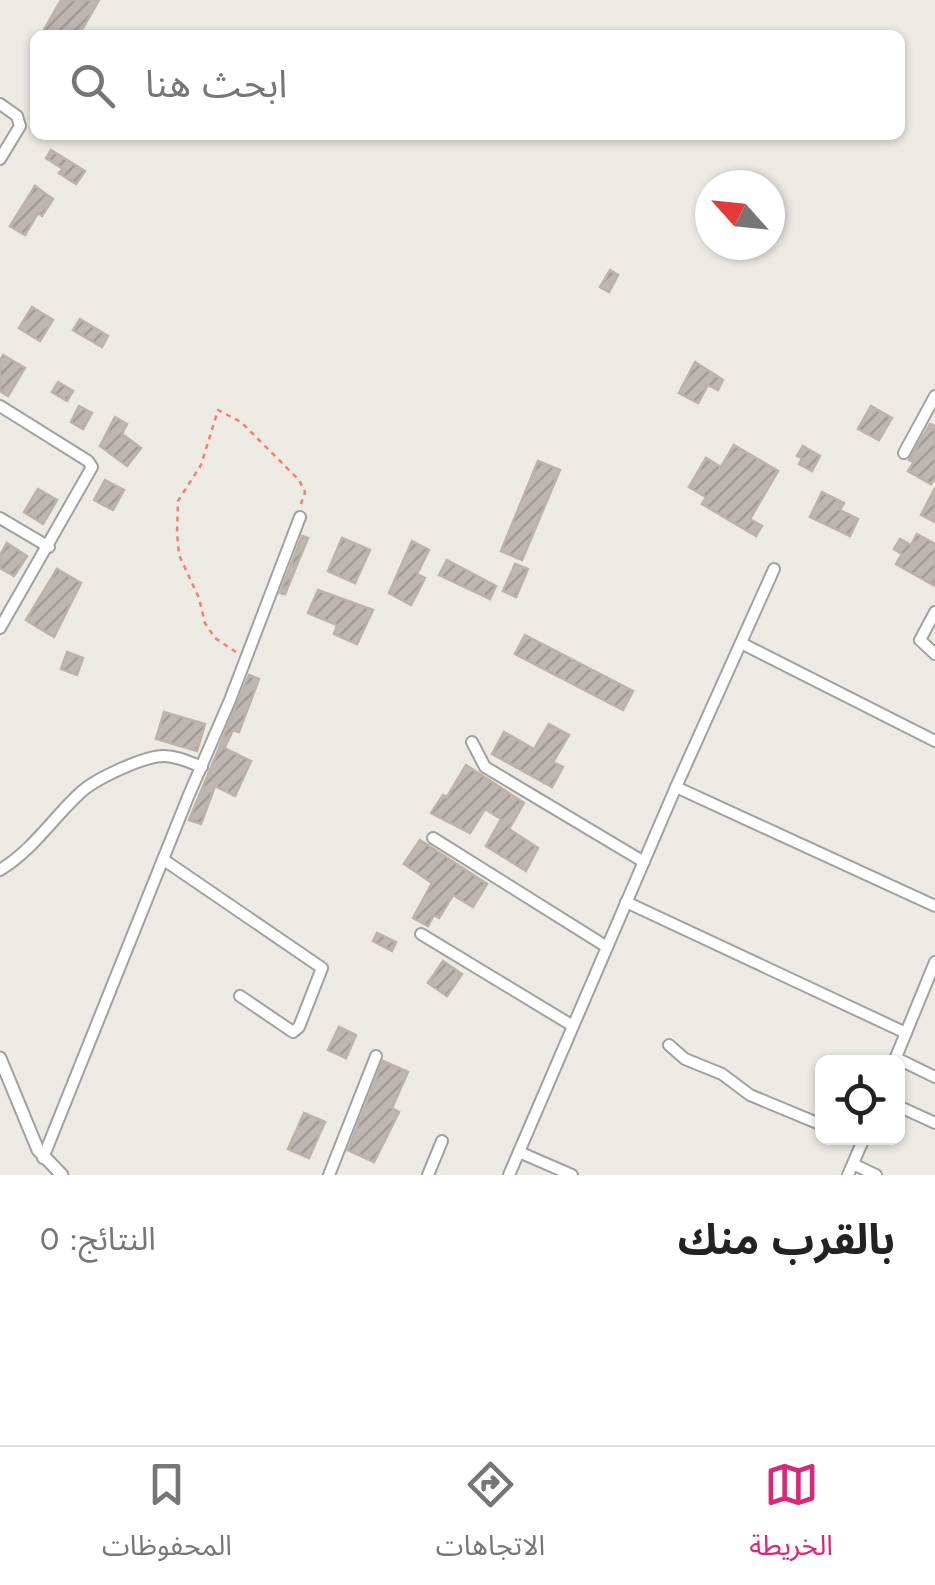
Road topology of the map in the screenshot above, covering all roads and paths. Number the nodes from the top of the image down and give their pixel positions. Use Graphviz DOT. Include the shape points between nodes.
graph roads {
  1 [pos="0,104"];
  2 [pos="0,159"];
  3 [pos="935,396"];
  4 [pos="0,406"];
  5 [pos="904,453"];
  6 [pos="300,517"];
  7 [pos="0,518"];
  8 [pos="48,547"];
  9 [pos="774,569"];
  10 [pos="935,612"];
  11 [pos="0,628"];
  12 [pos="742,643"];
  13 [pos="935,654"];
  14 [pos="246,658"];
  15 [pos="935,741"];
  16 [pos="472,742"];
  17 [pos="202,767"];
  18 [pos="676,787"];
  19 [pos="433,838"];
  20 [pos="164,860"];
  21 [pos="644,862"];
  22 [pos="0,870"];
  23 [pos="626,902"];
  24 [pos="935,906"];
  25 [pos="421,934"];
  26 [pos="607,946"];
  27 [pos="935,962"];
  28 [pos="240,996"];
  29 [pos="573,1026"];
  30 [pos="906,1033"];
  31 [pos="669,1045"];
  32 [pos="897,1055"];
  33 [pos="376,1056"];
  34 [pos="0,1058"];
  35 [pos="905,1064"];
  36 [pos="935,1076"];
  37 [pos="905,1109"];
  38 [pos="815,1122"];
  39 [pos="935,1122"];
  40 [pos="442,1141"];
  41 [pos="859,1145"];
  42 [pos="519,1152"];
  43 [pos="44,1158"];
  44 [pos="851,1170"];
  45 [pos="62,1175"];
  46 [pos="329,1175"];
  47 [pos="428,1175"];
  48 [pos="509,1175"];
  49 [pos="572,1175"];
  50 [pos="876,1175"];
  1 -- 2 [label="street" via="20,126"];
  3 -- 5 [label="street"];
  4 -- 8 [label="street" via="92,465"];
  6 -- 14 [label="street"];
  6 -- 14 [label="path" via="300,480 241,422 218,410 201,465 178,501 179,555 205,623"];
  7 -- 8 [label="street"];
  8 -- 11 [label="street"];
  9 -- 12 [label="street"];
  10 -- 13 [label="street" via="920,640"];
  12 -- 15 [label="street"];
  12 -- 18 [label="street"];
  14 -- 17 [label="street"];
  16 -- 21 [label="street" via="485,767"];
  17 -- 20 [label="street"];
  17 -- 22 [label="street" via="159,756 95,782"];
  18 -- 21 [label="street"];
  18 -- 24 [label="street"];
  19 -- 26 [label="street"];
  20 -- 28 [label="street" via="322,968 294,1032"];
  20 -- 43 [label="street"];
  21 -- 23 [label="street"];
  23 -- 26 [label="street"];
  23 -- 30 [label="street"];
  25 -- 29 [label="street"];
  26 -- 29 [label="street"];
  27 -- 30 [label="street"];
  29 -- 42 [label="street"];
  30 -- 32 [label="street"];
  31 -- 38 [label="street" via="750,1095"];
  33 -- 46 [label="street"];
  34 -- 43 [label="street"];
  35 -- 36 [label="street"];
  37 -- 39 [label="street"];
  40 -- 47 [label="street"];
  41 -- 44 [label="street"];
  42 -- 48 [label="street"];
  42 -- 49 [label="street"];
  43 -- 45 [label="street"];
  44 -- 50 [label="street"];
}
